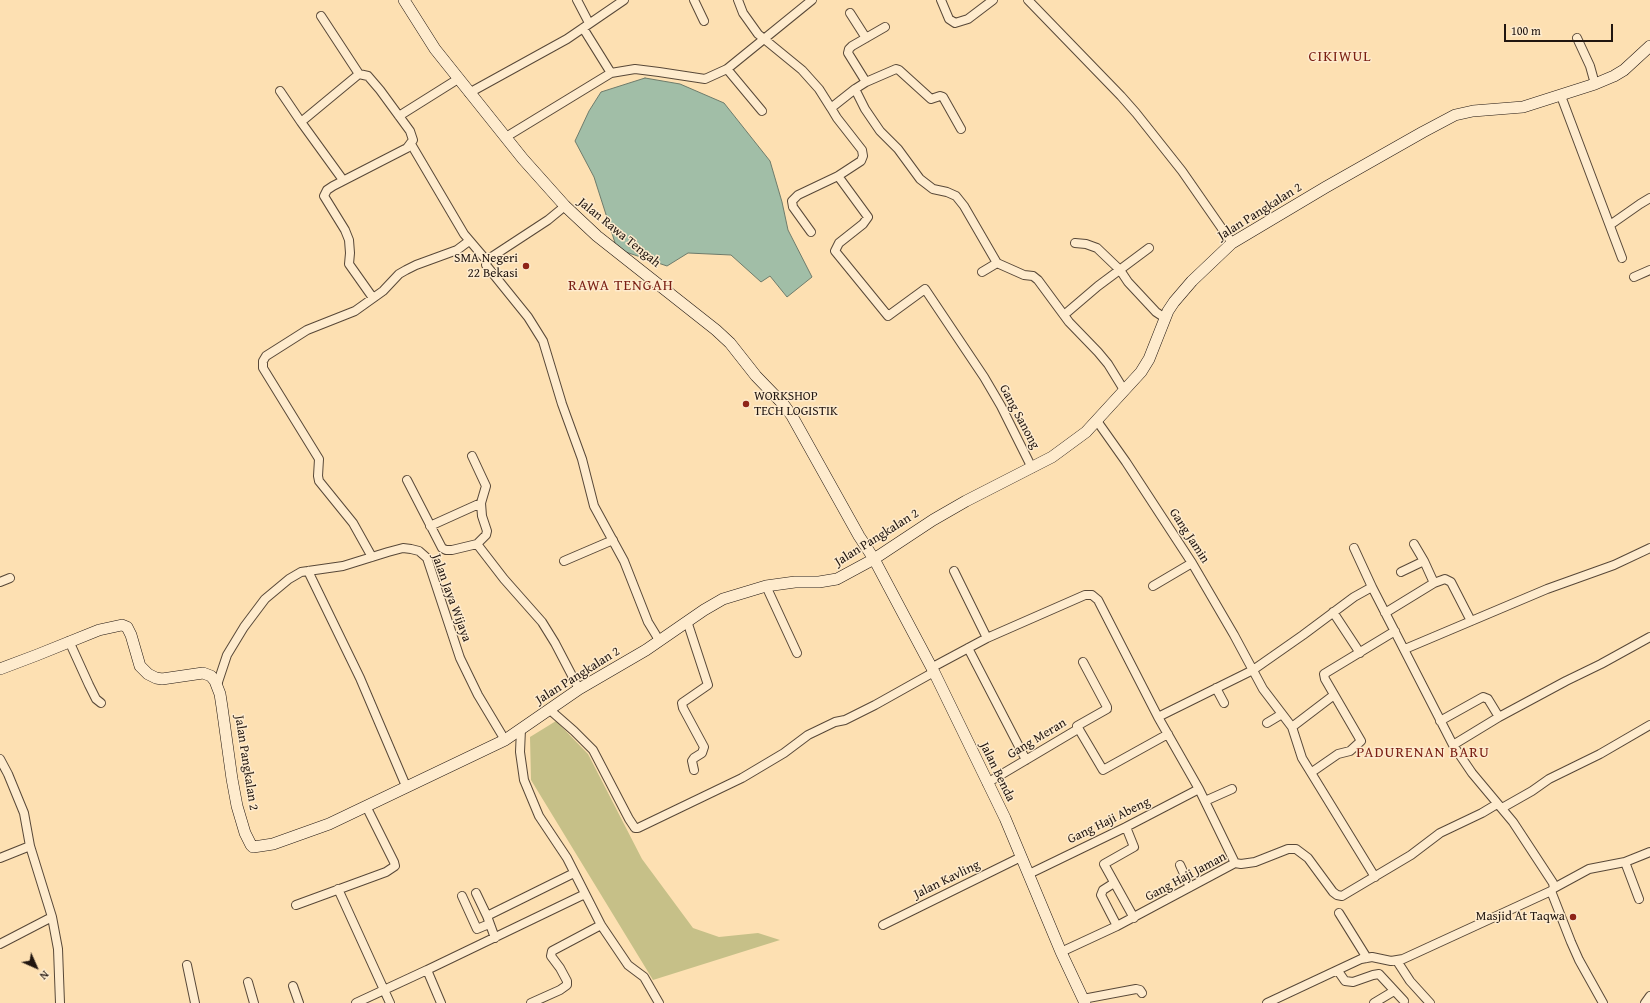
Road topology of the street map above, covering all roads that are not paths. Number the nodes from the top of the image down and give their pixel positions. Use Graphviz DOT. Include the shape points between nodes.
graph roads {
  1 [pos="404,0"];
  2 [pos="577,0"];
  3 [pos="624,0"];
  4 [pos="694,0"];
  5 [pos="738,0"];
  6 [pos="812,0"];
  7 [pos="941,0"];
  8 [pos="993,0"];
  9 [pos="1028,0"];
  10 [pos="850,13"];
  11 [pos="321,16"];
  12 [pos="704,21"];
  13 [pos="586,25"];
  14 [pos="885,26"];
  15 [pos="866,38"];
  16 [pos="1577,38"];
  17 [pos="763,39"];
  18 [pos="1650,46"];
  19 [pos="727,69"];
  20 [pos="611,73"];
  21 [pos="358,74"];
  22 [pos="458,80"];
  23 [pos="866,82"];
  24 [pos="1596,84"];
  25 [pos="855,89"];
  26 [pos="280,91"];
  27 [pos="469,93"];
  28 [pos="1561,96"];
  29 [pos="831,108"];
  30 [pos="762,111"];
  31 [pos="399,116"];
  32 [pos="301,122"];
  33 [pos="960,129"];
  34 [pos="506,137"];
  35 [pos="411,144"];
  36 [pos="838,176"];
  37 [pos="344,180"];
  38 [pos="1650,198"];
  39 [pos="564,206"];
  40 [pos="1610,226"];
  41 [pos="811,232"];
  42 [pos="469,241"];
  43 [pos="1075,243"];
  44 [pos="1232,243"];
  45 [pos="1149,248"];
  46 [pos="1622,258"];
  47 [pos="487,260"];
  48 [pos="997,263"];
  49 [pos="1120,270"];
  50 [pos="1650,270"];
  51 [pos="982,272"];
  52 [pos="1634,277"];
  53 [pos="374,298"];
  54 [pos="1064,315"];
  55 [pos="1165,318"];
  56 [pos="1124,390"];
  57 [pos="1097,421"];
  58 [pos="472,456"];
  59 [pos="1032,468"];
  60 [pos="407,480"];
  61 [pos="480,503"];
  62 [pos="430,526"];
  63 [pos="613,540"];
  64 [pos="477,544"];
  65 [pos="1414,544"];
  66 [pos="1354,548"];
  67 [pos="1650,548"];
  68 [pos="372,557"];
  69 [pos="874,559"];
  70 [pos="564,561"];
  71 [pos="1424,561"];
  72 [pos="1192,563"];
  73 [pos="308,571"];
  74 [pos="954,571"];
  75 [pos="1401,572"];
  76 [pos="10,578"];
  77 [pos="0,582"];
  78 [pos="1434,583"];
  79 [pos="766,586"];
  80 [pos="1153,586"];
  81 [pos="1372,587"];
  82 [pos="1333,612"];
  83 [pos="1385,613"];
  84 [pos="687,621"];
  85 [pos="1471,621"];
  86 [pos="1395,631"];
  87 [pos="1650,637"];
  88 [pos="987,638"];
  89 [pos="659,640"];
  90 [pos="69,641"];
  91 [pos="968,648"];
  92 [pos="1405,650"];
  93 [pos="797,653"];
  94 [pos="1360,653"];
  95 [pos="1084,662"];
  96 [pos="0,669"];
  97 [pos="932,670"];
  98 [pos="1253,670"];
  99 [pos="217,685"];
  100 [pos="1216,688"];
  101 [pos="579,689"];
  102 [pos="1334,695"];
  103 [pos="101,703"];
  104 [pos="1224,703"];
  105 [pos="550,710"];
  106 [pos="1282,714"];
  107 [pos="1158,717"];
  108 [pos="1499,717"];
  109 [pos="1440,721"];
  110 [pos="1267,723"];
  111 [pos="1650,725"];
  112 [pos="1292,727"];
  113 [pos="521,729"];
  114 [pos="1078,729"];
  115 [pos="1168,734"];
  116 [pos="505,740"];
  117 [pos="1453,745"];
  118 [pos="0,759"];
  119 [pos="1026,760"];
  120 [pos="694,770"];
  121 [pos="1312,772"];
  122 [pos="987,782"];
  123 [pos="406,786"];
  124 [pos="1199,789"];
  125 [pos="1232,789"];
  126 [pos="1205,801"];
  127 [pos="366,806"];
  128 [pos="1500,806"];
  129 [pos="1126,827"];
  130 [pos="30,846"];
  131 [pos="1650,852"];
  132 [pos="0,858"];
  133 [pos="1021,858"];
  134 [pos="1625,862"];
  135 [pos="1235,863"];
  136 [pos="1180,865"];
  137 [pos="574,873"];
  138 [pos="1029,874"];
  139 [pos="1375,877"];
  140 [pos="1114,883"];
  141 [pos="1190,887"];
  142 [pos="338,889"];
  143 [pos="1553,889"];
  144 [pos="476,893"];
  145 [pos="585,894"];
  146 [pos="462,896"];
  147 [pos="1639,899"];
  148 [pos="296,905"];
  149 [pos="1339,913"];
  150 [pos="52,917"];
  151 [pos="1134,918"];
  152 [pos="488,920"];
  153 [pos="601,925"];
  154 [pos="883,925"];
  155 [pos="1117,926"];
  156 [pos="495,938"];
  157 [pos="0,944"];
  158 [pos="1061,952"];
  159 [pos="1367,958"];
  160 [pos="1397,961"];
  161 [pos="187,965"];
  162 [pos="427,970"];
  163 [pos="1338,971"];
  164 [pos="248,982"];
  165 [pos="293,986"];
  166 [pos="384,990"];
  167 [pos="1394,991"];
  168 [pos="1142,993"];
  169 [pos="1650,996"];
  170 [pos="1286,999"];
  171 [pos="1084,1001"];
  172 [pos="1404,1001"];
  173 [pos="60,1003"];
  174 [pos="196,1003"];
  175 [pos="254,1003"];
  176 [pos="299,1003"];
  177 [pos="356,1003"];
  178 [pos="390,1003"];
  179 [pos="441,1003"];
  180 [pos="531,1003"];
  181 [pos="659,1003"];
  182 [pos="1267,1003"];
  183 [pos="1374,1003"];
  184 [pos="1430,1003"];
  185 [pos="1603,1003"];
  186 [pos="1645,1003"];
  1 -- 22 [label="street, Jalan Rawa Tengah" via="435,50"];
  2 -- 13 [label="street"];
  3 -- 13 [label="street"];
  4 -- 12 [label="street"];
  5 -- 17 [label="street" via="743,13"];
  6 -- 17 [label="street"];
  7 -- 8 [label="street" via="949,19 956,23 968,19"];
  9 -- 44 [label="street" via="1136,113 1182,171"];
  10 -- 15 [label="street"];
  11 -- 21 [label="street"];
  13 -- 20 [label="street"];
  13 -- 27 [label="street" via="567,39"];
  14 -- 15 [label="street"];
  15 -- 23 [label="street" via="852,46 848,53"];
  16 -- 24 [label="street"];
  17 -- 19 [label="street"];
  17 -- 29 [label="street" via="802,70"];
  18 -- 24 [label="street, Jalan Pangkalan 2" via="1624,70"];
  19 -- 20 [label="street" via="705,79 635,70"];
  19 -- 30 [label="street"];
  20 -- 34 [label="street"];
  21 -- 31 [label="street" via="369,77"];
  21 -- 32 [label="street"];
  22 -- 27 [label="street, Jalan Rawa Tengah"];
  22 -- 31 [label="street"];
  23 -- 25 [label="street"];
  23 -- 33 [label="street" via="899,70 931,100 943,97"];
  24 -- 28 [label="street, Jalan Pangkalan 2"];
  25 -- 29 [label="street"];
  25 -- 48 [label="street" via="880,131 920,178 933,189 956,196"];
  26 -- 32 [label="street"];
  27 -- 34 [label="street, Jalan Rawa Tengah"];
  28 -- 40 [label="street"];
  28 -- 44 [label="street, Jalan Pangkalan 2" via="1523,107 1488,109 1455,115"];
  29 -- 36 [label="street" via="862,150 863,156 861,161"];
  31 -- 35 [label="street" via="412,136"];
  32 -- 37 [label="street"];
  34 -- 39 [label="street, Jalan Rawa Tengah"];
  35 -- 37 [label="street"];
  35 -- 42 [label="street"];
  36 -- 41 [label="street" via="792,201"];
  36 -- 59 [label="street, Gang Sanong" via="868,217 839,243 835,251 888,316 925,288 1002,406"];
  37 -- 53 [label="street" via="327,190 324,196 345,230 350,250 349,264"];
  38 -- 40 [label="street"];
  39 -- 47 [label="street" via="548,220"];
  39 -- 69 [label="street, Jalan Rawa Tengah" via="597,236 730,343 756,376 784,405"];
  40 -- 46 [label="street"];
  42 -- 47 [label="street"];
  42 -- 53 [label="street" via="457,250 399,274"];
  43 -- 49 [label="street" via="1097,248"];
  44 -- 55 [label="street, Jalan Pangkalan 2" via="1192,281 1174,302"];
  45 -- 49 [label="street"];
  47 -- 63 [label="street" via="488,268 528,317 543,341 582,459 594,506"];
  48 -- 51 [label="street"];
  48 -- 54 [label="street" via="1024,275 1033,276"];
  49 -- 54 [label="street"];
  49 -- 55 [label="street" via="1138,293"];
  50 -- 52 [label="street"];
  53 -- 68 [label="street" via="356,311 289,340 266,356 262,364 319,459 319,481 353,523"];
  54 -- 56 [label="street" via="1108,364"];
  55 -- 56 [label="street, Jalan Pangkalan 2" via="1149,359"];
  56 -- 57 [label="street, Jalan Pangkalan 2"];
  57 -- 59 [label="street, Jalan Pangkalan 2" via="1064,449"];
  57 -- 72 [label="street, Gang Jamin"];
  58 -- 61 [label="street" via="486,486"];
  59 -- 69 [label="street, Jalan Pangkalan 2" via="933,520"];
  60 -- 62 [label="street"];
  61 -- 62 [label="street"];
  61 -- 64 [label="street" via="487,531"];
  62 -- 64 [label="street" via="442,548 446,550"];
  63 -- 70 [label="street"];
  63 -- 89 [label="street" via="648,622"];
  64 -- 101 [label="street" via="542,622"];
  65 -- 71 [label="street"];
  66 -- 81 [label="street"];
  67 -- 85 [label="street" via="1614,565 1547,589"];
  68 -- 73 [label="street, Jalan Jaya Wijaya" via="343,566"];
  68 -- 116 [label="street, Jalan Jaya Wijaya" via="403,548 419,551 427,558 460,658 478,695"];
  69 -- 79 [label="street, Jalan Pangkalan 2" via="837,579"];
  69 -- 97 [label="street, Jalan Benda"];
  71 -- 75 [label="street"];
  71 -- 78 [label="street"];
  72 -- 80 [label="street"];
  72 -- 98 [label="street, Gang Jamin"];
  73 -- 99 [label="street, Jalan Jaya Wijaya" via="289,579 254,613 227,655"];
  73 -- 123 [label="street" via="360,678"];
  74 -- 88 [label="street"];
  76 -- 77 [label="street"];
  78 -- 83 [label="street"];
  78 -- 85 [label="street" via="1445,579 1451,582"];
  79 -- 84 [label="street, Jalan Pangkalan 2" via="723,599"];
  79 -- 93 [label="street"];
  81 -- 82 [label="street"];
  81 -- 83 [label="street"];
  82 -- 94 [label="street"];
  82 -- 98 [label="street"];
  83 -- 86 [label="street"];
  84 -- 89 [label="street, Jalan Pangkalan 2"];
  84 -- 120 [label="street" via="708,685 682,703 704,747 702,753 692,761"];
  85 -- 92 [label="street"];
  86 -- 92 [label="street"];
  86 -- 94 [label="street"];
  87 -- 108 [label="street"];
  88 -- 91 [label="street"];
  88 -- 107 [label="street" via="1085,595 1092,595 1098,600"];
  89 -- 101 [label="street, Jalan Pangkalan 2"];
  90 -- 96 [label="street"];
  90 -- 99 [label="street" via="105,628 122,625 131,635 140,666 148,674 162,679 203,673 211,676"];
  90 -- 103 [label="street" via="96,699"];
  91 -- 97 [label="street"];
  91 -- 119 [label="street"];
  92 -- 109 [label="street"];
  94 -- 102 [label="street" via="1324,674"];
  95 -- 114 [label="street, Gang Meran" via="1107,709 1077,724"];
  97 -- 105 [label="street" via="875,705 808,735 742,778 638,828 635,828 629,819 593,750"];
  97 -- 122 [label="street, Jalan Benda"];
  98 -- 100 [label="street"];
  98 -- 106 [label="street, Gang Jamin" via="1263,689"];
  99 -- 127 [label="street, Jalan Pangkalan 2" via="237,806 248,841 253,847 284,840 329,824"];
  100 -- 104 [label="street"];
  100 -- 107 [label="street"];
  101 -- 105 [label="street, Jalan Pangkalan 2"];
  102 -- 112 [label="street"];
  102 -- 121 [label="street" via="1361,741 1350,751 1338,754"];
  105 -- 113 [label="street, Jalan Pangkalan 2"];
  106 -- 110 [label="street"];
  106 -- 112 [label="street, Gang Jamin"];
  107 -- 115 [label="street"];
  108 -- 109 [label="street" via="1488,700 1483,697"];
  108 -- 117 [label="street"];
  109 -- 117 [label="street"];
  111 -- 128 [label="street, Gang Haji Jaman" via="1549,779 1532,791"];
  112 -- 121 [label="street" via="1300,753"];
  113 -- 116 [label="street, Jalan Pangkalan 2"];
  113 -- 137 [label="street" via="522,771 531,798 539,816 561,848"];
  114 -- 115 [label="street" via="1103,770"];
  114 -- 119 [label="street, Gang Meran"];
  115 -- 124 [label="street"];
  116 -- 123 [label="street, Jalan Pangkalan 2"];
  117 -- 128 [label="street" via="1472,773"];
  118 -- 130 [label="street" via="24,813"];
  119 -- 122 [label="street, Gang Meran"];
  121 -- 139 [label="street"];
  122 -- 133 [label="street, Jalan Benda"];
  123 -- 127 [label="street, Jalan Pangkalan 2"];
  124 -- 126 [label="street"];
  124 -- 129 [label="street, Gang Haji Abeng"];
  125 -- 126 [label="street"];
  126 -- 135 [label="street"];
  127 -- 142 [label="street" via="395,866 386,872"];
  128 -- 139 [label="street, Gang Haji Jaman" via="1440,833 1425,846"];
  128 -- 143 [label="street" via="1553,883"];
  129 -- 138 [label="street, Gang Haji Abeng"];
  129 -- 140 [label="street" via="1134,847 1104,864"];
  130 -- 132 [label="street"];
  130 -- 150 [label="street"];
  131 -- 134 [label="street"];
  133 -- 138 [label="street, Jalan Benda"];
  133 -- 154 [label="street, Jalan Kavling"];
  134 -- 143 [label="street" via="1589,869"];
  134 -- 147 [label="street"];
  135 -- 139 [label="street, Gang Haji Jaman" via="1255,862 1288,849 1296,849 1308,858 1337,896 1342,896"];
  135 -- 141 [label="street, Gang Haji Jaman"];
  136 -- 141 [label="street"];
  137 -- 145 [label="street"];
  137 -- 152 [label="street"];
  138 -- 158 [label="street, Jalan Benda"];
  140 -- 151 [label="street"];
  140 -- 155 [label="street" via="1103,890 1101,895"];
  141 -- 151 [label="street, Gang Haji Jaman"];
  142 -- 148 [label="street"];
  142 -- 166 [label="street"];
  143 -- 160 [label="street"];
  143 -- 185 [label="street" via="1579,960"];
  144 -- 152 [label="street"];
  145 -- 153 [label="street"];
  145 -- 156 [label="street"];
  146 -- 152 [label="street" via="477,929"];
  149 -- 159 [label="street"];
  150 -- 157 [label="street"];
  150 -- 173 [label="street" via="58,949"];
  151 -- 155 [label="street, Gang Haji Jaman"];
  152 -- 156 [label="street"];
  153 -- 180 [label="street" via="552,951 551,956 560,968 567,985"];
  153 -- 181 [label="street" via="628,965 644,977"];
  155 -- 158 [label="street, Gang Haji Jaman"];
  156 -- 162 [label="street"];
  158 -- 171 [label="street, Jalan Benda"];
  159 -- 160 [label="street"];
  159 -- 163 [label="street"];
  160 -- 184 [label="street"];
  161 -- 174 [label="street"];
  162 -- 166 [label="street"];
  162 -- 179 [label="street"];
  163 -- 167 [label="street" via="1345,981 1353,982 1379,974"];
  163 -- 170 [label="street"];
  164 -- 175 [label="street"];
  165 -- 176 [label="street"];
  166 -- 177 [label="street"];
  166 -- 178 [label="street"];
  167 -- 172 [label="street"];
  167 -- 183 [label="street"];
  168 -- 171 [label="street" via="1136,989"];
  169 -- 186 [label="street"];
  170 -- 182 [label="street"];
}
